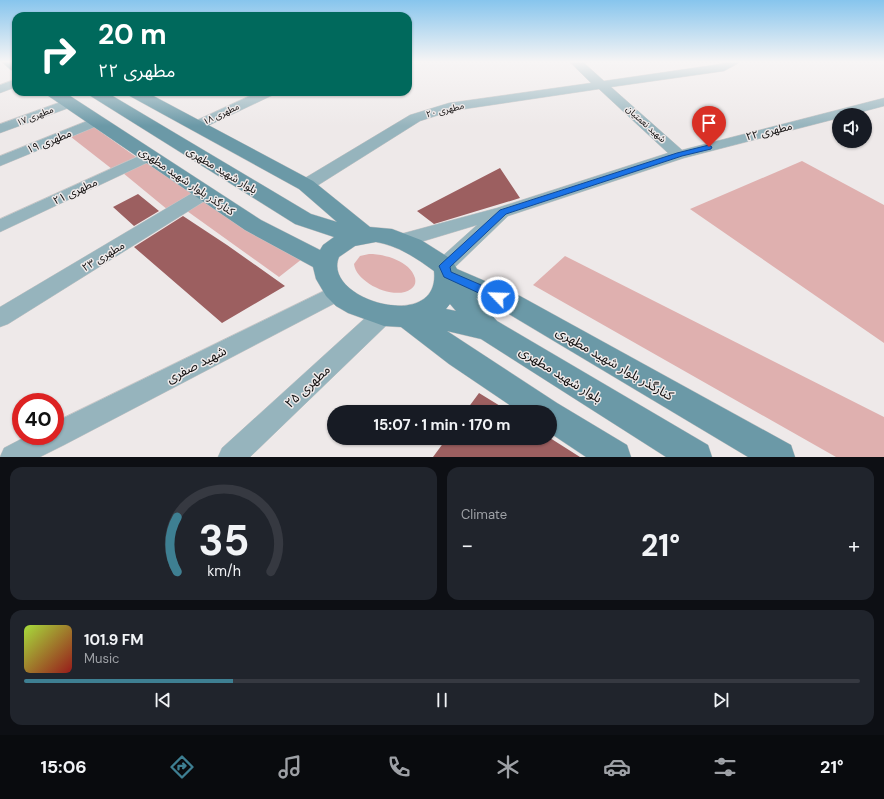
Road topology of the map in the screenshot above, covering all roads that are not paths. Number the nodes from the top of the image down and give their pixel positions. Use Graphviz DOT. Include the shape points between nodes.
graph roads {
  1 [pos="599,83"];
  2 [pos="619,83"];
  3 [pos="12,84"];
  4 [pos="602,86"];
  5 [pos="0,89"];
  6 [pos="102,96"];
  7 [pos="141,96"];
  8 [pos="260,96"];
  9 [pos="61,97"];
  10 [pos="884,102"];
  11 [pos="98,121"];
  12 [pos="196,126"];
  13 [pos="0,129"];
  14 [pos="679,155"];
  15 [pos="150,156"];
  16 [pos="0,161"];
  17 [pos="306,185"];
  18 [pos="205,193"];
  19 [pos="503,212"];
  20 [pos="303,219"];
  21 [pos="0,226"];
  22 [pos="361,236"];
  23 [pos="404,240"];
  24 [pos="327,259"];
  25 [pos="445,274"];
  26 [pos="338,292"];
  27 [pos="402,315"];
  28 [pos="0,318"];
  29 [pos="488,329"];
  30 [pos="535,405"];
  31 [pos="557,420"];
  32 [pos="64,431"];
  33 [pos="37,445"];
  34 [pos="605,454"];
  35 [pos="13,457"];
  36 [pos="231,457"];
  37 [pos="696,457"];
  38 [pos="779,457"];
  1 -- 4 [label="street, شهید نعمتیان"];
  2 -- 4 [label="street, مطهری ۲۰"];
  3 -- 5 [label="street"];
  4 -- 14 [label="street, شهید نعمتیان"];
  4 -- 17 [label="street, مطهری ۲۰" via="449,107 415,118"];
  6 -- 20 [label="street, بلوار شهید مطهری"];
  7 -- 12 [label="street"];
  8 -- 12 [label="street, مطهری ۱۸"];
  9 -- 11 [label="street, کنارگذر بلوار شهید مطهری"];
  9 -- 13 [label="street, مطهری ۱۷"];
  10 -- 14 [label="street, مطهری ۲۲"];
  11 -- 15 [label="street, کنارگذر بلوار شهید مطهری"];
  11 -- 16 [label="street, مطهری ۱۹"];
  12 -- 17 [label="street"];
  14 -- 19 [label="street, مطهری ۲۲"];
  15 -- 18 [label="street, کنارگذر بلوار شهید مطهری"];
  15 -- 21 [label="street, مطهری ۲۱"];
  17 -- 22 [label="street"];
  18 -- 24 [label="street, کنارگذر بلوار شهید مطهری" via="253,225"];
  18 -- 28 [label="street, مطهری ۲۳"];
  19 -- 23 [label="street"];
  19 -- 25 [label="street, مطهری ۲۲"];
  20 -- 22 [label="street, بلوار شهید مطهری"];
  20 -- 24 [label="street"];
  22 -- 23 [label="street" via="385,236"];
  22 -- 24 [label="street" via="345,240 335,246"];
  23 -- 25 [label="street" via="420,248"];
  24 -- 26 [label="street" via="328,279"];
  25 -- 27 [label="street" via="444,292 439,301 429,309"];
  25 -- 29 [label="street"];
  25 -- 38 [label="street, کنارگذر بلوار شهید مطهری" via="511,303"];
  26 -- 27 [label="street" via="358,306"];
  26 -- 32 [label="street, شهید صفری"];
  27 -- 29 [label="street, بلوار شهید مطهری"];
  27 -- 30 [label="street"];
  27 -- 36 [label="street, مطهری ۲۵"];
  29 -- 37 [label="street, بلوار شهید مطهری"];
  31 -- 34 [label="street"];
  33 -- 35 [label="street, شهید صفری"];
}
